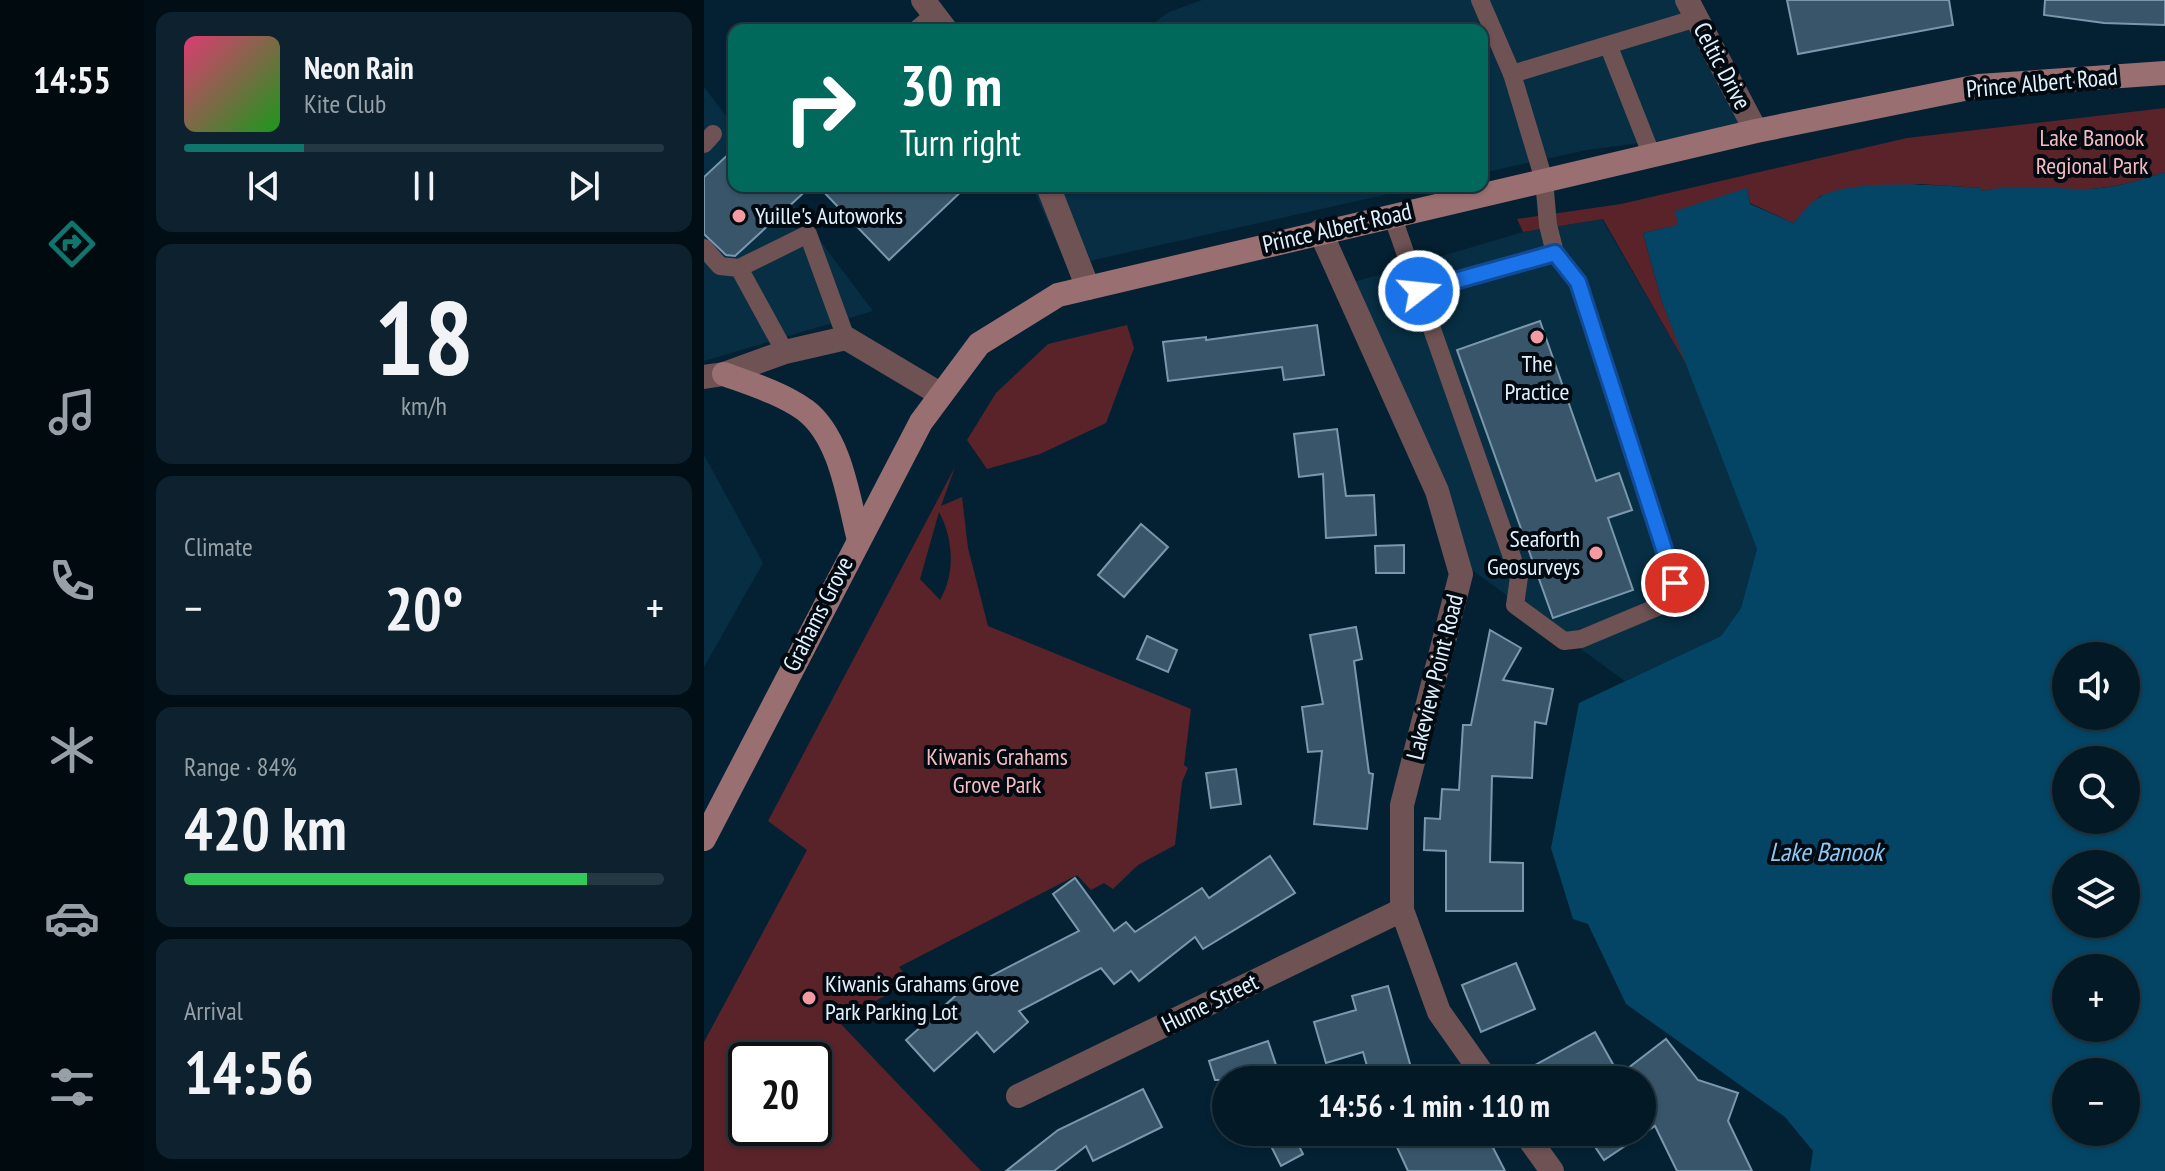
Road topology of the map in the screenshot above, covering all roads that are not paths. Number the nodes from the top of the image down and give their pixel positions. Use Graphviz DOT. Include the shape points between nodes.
graph roads {
  1 [pos="1480,0"];
  2 [pos="1692,9"];
  3 [pos="1609,47"];
  4 [pos="2165,73"];
  5 [pos="1512,74"];
  6 [pos="1756,131"];
  7 [pos="1652,156"];
  8 [pos="1544,180"];
  9 [pos="1050,192"];
  10 [pos="1392,215"];
  11 [pos="1320,231"];
  12 [pos="704,248"];
  13 [pos="1555,253"];
  14 [pos="739,268"];
  15 [pos="1088,288"];
  16 [pos="1419,291"];
  17 [pos="846,338"];
  18 [pos="785,352"];
  19 [pos="714,376"];
  20 [pos="940,394"];
  21 [pos="858,536"];
  22 [pos="704,839"];
  23 [pos="1402,910"];
  24 [pos="1477,1066"];
  25 [pos="1018,1096"];
  26 [pos="1534,1146"];
  27 [pos="1552,1171"];
  1 -- 5 [label="lane"];
  2 -- 3 [label="lane"];
  2 -- 6 [label="street, Celtic Drive"];
  3 -- 5 [label="lane"];
  3 -- 7 [label="lane"];
  4 -- 6 [label="main road, Prince Albert Road" via="1999,82"];
  5 -- 8 [label="lane"];
  6 -- 7 [label="main road, Prince Albert Road"];
  7 -- 8 [label="main road, Prince Albert Road"];
  8 -- 10 [label="main road, Prince Albert Road"];
  8 -- 13 [label="lane"];
  9 -- 15 [label="street"];
  10 -- 11 [label="main road, Prince Albert Road"];
  10 -- 16 [label="lane"];
  11 -- 15 [label="main road, Prince Albert Road"];
  11 -- 23 [label="street, Lakeview Point Road" via="1437,491 1461,574 1402,805"];
  12 -- 14 [label="lane" via="720,266"];
  13 -- 16 [label="lane"];
  13 -- 16 [label="lane" via="1578,282 1675,583 1667,603 1581,639 1564,641 1515,605 1519,577"];
  14 -- 17 [label="lane" via="808,234"];
  14 -- 18 [label="lane"];
  15 -- 20 [label="main road, Prince Albert Road" via="1058,295 979,344"];
  17 -- 18 [label="street"];
  17 -- 20 [label="street"];
  18 -- 19 [label="street"];
  19 -- 21 [label="main road" via="775,393 807,411 827,435"];
  20 -- 21 [label="main road, Grahams Grove"];
  21 -- 22 [label="main road, Grahams Grove"];
  23 -- 24 [label="street, Lakeview Point Road" via="1439,1012"];
  23 -- 25 [label="street, Hume Street"];
  26 -- 27 [label="street"];
}
